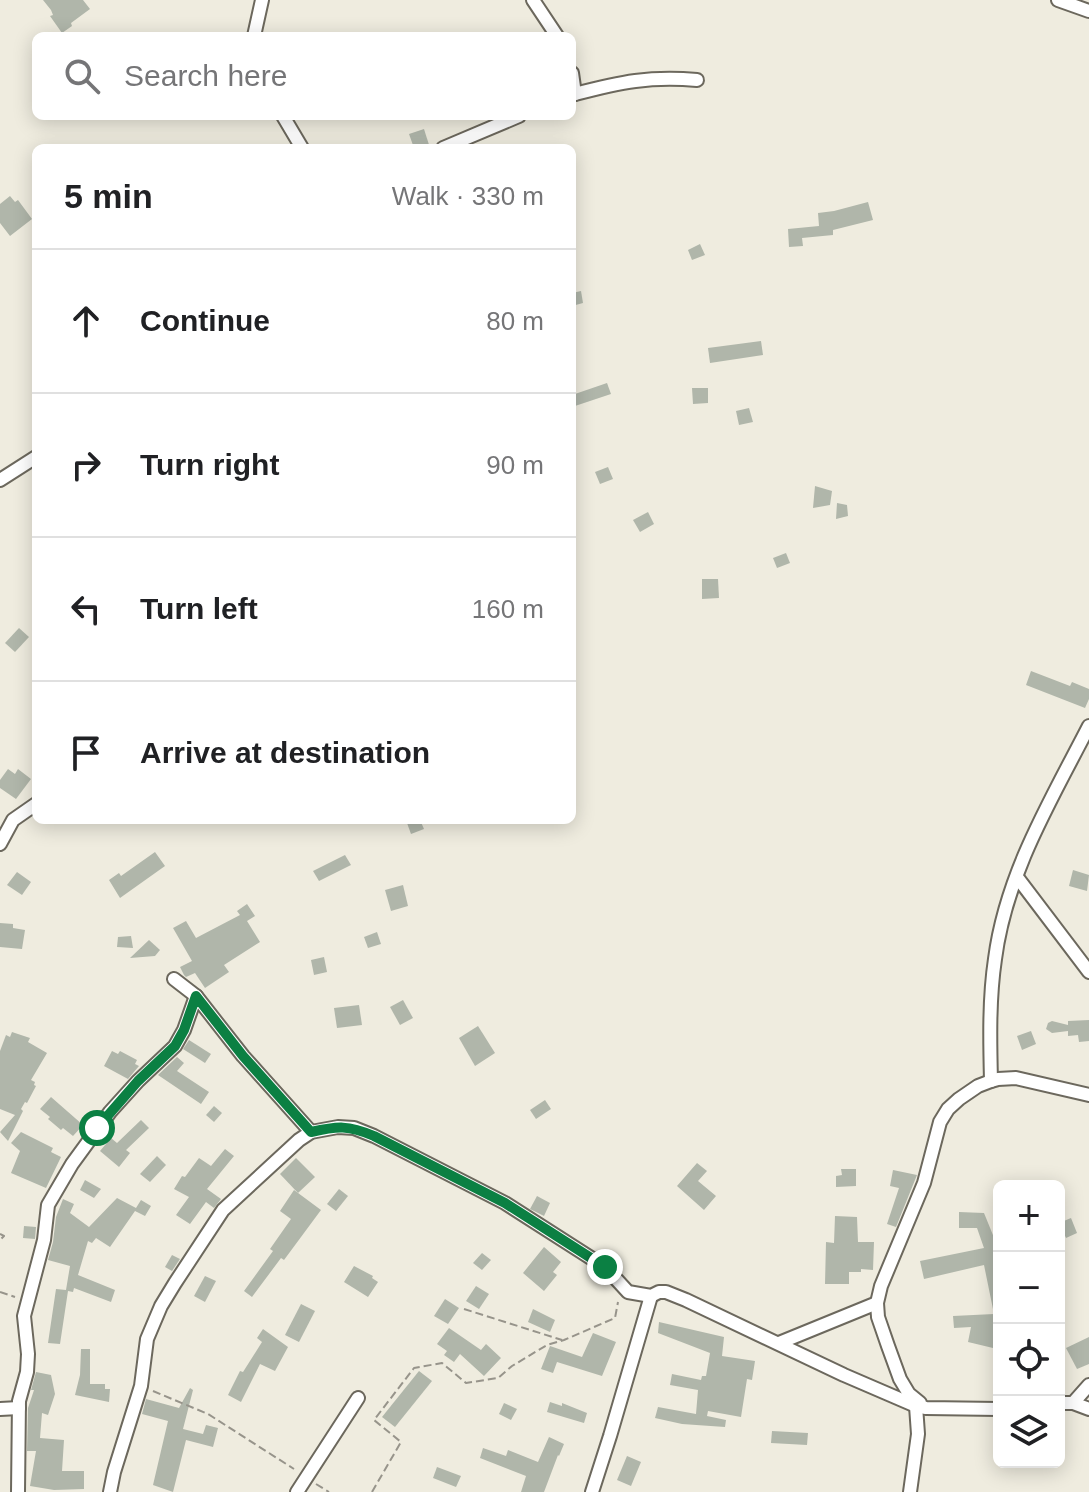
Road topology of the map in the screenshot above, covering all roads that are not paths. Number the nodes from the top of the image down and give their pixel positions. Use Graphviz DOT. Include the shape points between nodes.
graph roads {
  1 [pos="262,0"];
  2 [pos="533,0"];
  3 [pos="1058,0"];
  4 [pos="1089,11"];
  5 [pos="255,32"];
  6 [pos="554,32"];
  7 [pos="697,80"];
  8 [pos="576,94"];
  9 [pos="285,120"];
  10 [pos="510,120"];
  11 [pos="300,144"];
  12 [pos="452,144"];
  13 [pos="32,460"];
  14 [pos="0,480"];
  15 [pos="1089,726"];
  16 [pos="32,806"];
  17 [pos="6,818"];
  18 [pos="0,844"];
  19 [pos="1017,877"];
  20 [pos="1089,972"];
  21 [pos="174,979"];
  22 [pos="196,996"];
  23 [pos="991,1081"];
  24 [pos="1089,1095"];
  25 [pos="311,1132"];
  26 [pos="651,1296"];
  27 [pos="877,1303"];
  28 [pos="779,1343"];
  29 [pos="1089,1385"];
  30 [pos="358,1398"];
  31 [pos="1066,1403"];
  32 [pos="921,1407"];
  33 [pos="19,1408"];
  34 [pos="0,1409"];
  35 [pos="993,1409"];
  36 [pos="1089,1409"];
  37 [pos="18,1492"];
  38 [pos="110,1492"];
  39 [pos="297,1492"];
  40 [pos="592,1492"];
  41 [pos="910,1492"];
  1 -- 5 [label="street"];
  2 -- 6 [label="street"];
  3 -- 4 [label="street"];
  7 -- 8 [label="street" via="646,78"];
  9 -- 11 [label="street"];
  10 -- 12 [label="street"];
  13 -- 14 [label="street"];
  15 -- 19 [label="street" via="1043,813"];
  16 -- 17 [label="street"];
  17 -- 18 [label="street"];
  19 -- 20 [label="street"];
  19 -- 23 [label="street" via="995,958"];
  21 -- 22 [label="street"];
  22 -- 25 [label="street"];
  22 -- 33 [label="street" via="175,1046 110,1112 48,1205 24,1316 28,1354"];
  23 -- 24 [label="street" via="1016,1078"];
  23 -- 27 [label="street" via="959,1099 940,1122 924,1183"];
  25 -- 26 [label="street" via="354,1128 446,1172 594,1259 628,1292"];
  25 -- 38 [label="street" via="223,1210 161,1306 147,1339 141,1386"];
  26 -- 28 [label="street" via="676,1296"];
  26 -- 40 [label="street"];
  27 -- 28 [label="street"];
  27 -- 32 [label="street" via="900,1379"];
  28 -- 32 [label="street"];
  29 -- 31 [label="street"];
  30 -- 39 [label="street"];
  31 -- 36 [label="street"];
  32 -- 35 [label="street"];
  32 -- 41 [label="street"];
  33 -- 34 [label="street"];
  33 -- 37 [label="street"];
}
